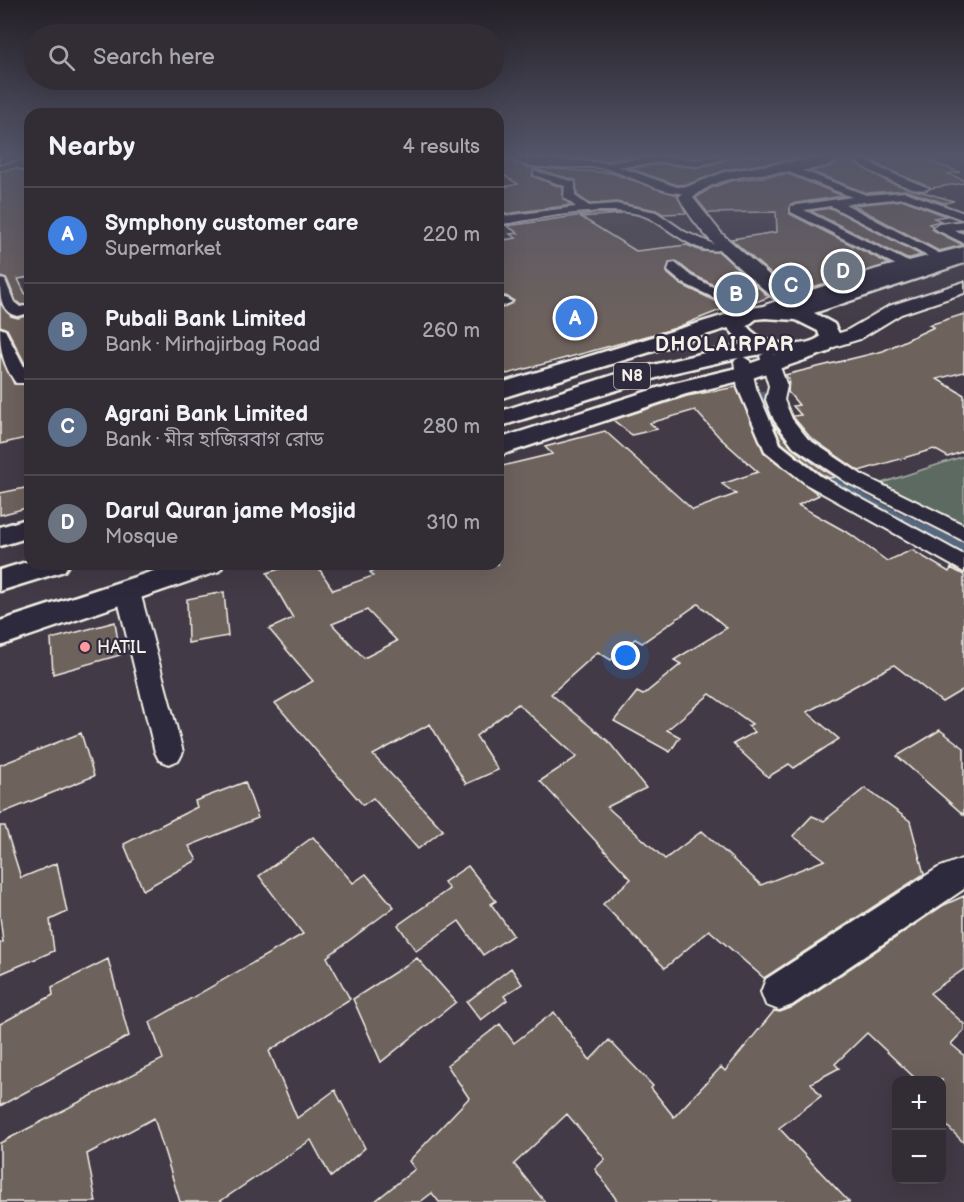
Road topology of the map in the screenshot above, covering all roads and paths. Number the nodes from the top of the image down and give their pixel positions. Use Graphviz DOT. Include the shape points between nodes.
graph roads {
  1 [pos="505,212"];
  2 [pos="568,212"];
  3 [pos="642,212"];
  4 [pos="690,212"];
  5 [pos="799,212"];
  6 [pos="852,212"];
  7 [pos="514,218"];
  8 [pos="504,220"];
  9 [pos="964,225"];
  10 [pos="964,239"];
  11 [pos="722,246"];
  12 [pos="964,252"];
  13 [pos="964,257"];
  14 [pos="942,258"];
  15 [pos="909,266"];
  16 [pos="964,266"];
  17 [pos="675,267"];
  18 [pos="964,277"];
  19 [pos="0,283"];
  20 [pos="919,286"];
  21 [pos="955,290"];
  22 [pos="14,308"];
  23 [pos="791,308"];
  24 [pos="751,317"];
  25 [pos="0,333"];
  26 [pos="819,344"];
  27 [pos="769,356"];
  28 [pos="743,367"];
  29 [pos="24,376"];
  30 [pos="24,378"];
  31 [pos="527,382"];
  32 [pos="0,383"];
  33 [pos="504,385"];
  34 [pos="504,390"];
  35 [pos="504,405"];
  36 [pos="504,418"];
  37 [pos="504,433"];
  38 [pos="801,443"];
  39 [pos="504,446"];
  40 [pos="772,447"];
  41 [pos="24,516"];
  42 [pos="0,522"];
  43 [pos="24,530"];
  44 [pos="960,532"];
  45 [pos="0,537"];
  46 [pos="930,546"];
  47 [pos="24,555"];
  48 [pos="0,563"];
  49 [pos="964,565"];
  50 [pos="34,570"];
  51 [pos="135,570"];
  52 [pos="191,570"];
  53 [pos="0,581"];
  54 [pos="128,592"];
  55 [pos="0,610"];
  56 [pos="0,633"];
  57 [pos="169,752"];
  58 [pos="964,873"];
  59 [pos="779,992"];
  1 -- 7 [label="street"];
  2 -- 7 [label="street"];
  3 -- 11 [label="street" via="652,214 681,236"];
  4 -- 11 [label="main road" via="692,222"];
  5 -- 15 [label="street"];
  6 -- 14 [label="street"];
  7 -- 8 [label="street"];
  9 -- 10 [label="street" via="939,228"];
  11 -- 23 [label="main road"];
  11 -- 24 [label="main road" via="770,299 771,307"];
  12 -- 14 [label="main road, N8"];
  13 -- 23 [label="highway"];
  14 -- 15 [label="main road, N8"];
  15 -- 23 [label="main road, N8"];
  16 -- 20 [label="highway"];
  17 -- 24 [label="street" via="686,279"];
  18 -- 20 [label="highway"];
  19 -- 22 [label="street"];
  20 -- 26 [label="highway" via="854,314"];
  21 -- 26 [label="main road" via="938,303 899,321"];
  23 -- 24 [label="highway, N8"];
  23 -- 26 [label="highway, N8" via="823,324"];
  24 -- 27 [label="highway" via="751,341"];
  24 -- 31 [label="highway, N8"];
  24 -- 35 [label="highway, N8" via="699,345"];
  25 -- 29 [label="street" via="9,347 10,365"];
  26 -- 27 [label="highway"];
  27 -- 28 [label="highway"];
  27 -- 36 [label="highway, N8" via="716,354"];
  27 -- 38 [label="street" via="778,386 775,400 783,420"];
  28 -- 37 [label="highway, N8" via="702,370"];
  28 -- 39 [label="highway"];
  28 -- 40 [label="street" via="747,388"];
  30 -- 32 [label="street"];
  31 -- 33 [label="highway"];
  31 -- 34 [label="highway, N8"];
  38 -- 40 [label="street"];
  38 -- 44 [label="street" via="855,478"];
  40 -- 46 [label="street" via="813,480"];
  41 -- 42 [label="highway"];
  43 -- 45 [label="highway"];
  44 -- 46 [label="street"];
  46 -- 49 [label="street"];
  47 -- 48 [label="highway"];
  50 -- 53 [label="highway"];
  51 -- 55 [label="highway"];
  52 -- 54 [label="highway"];
  54 -- 56 [label="highway"];
  54 -- 57 [label="street"];
  58 -- 59 [label="street"];
}
